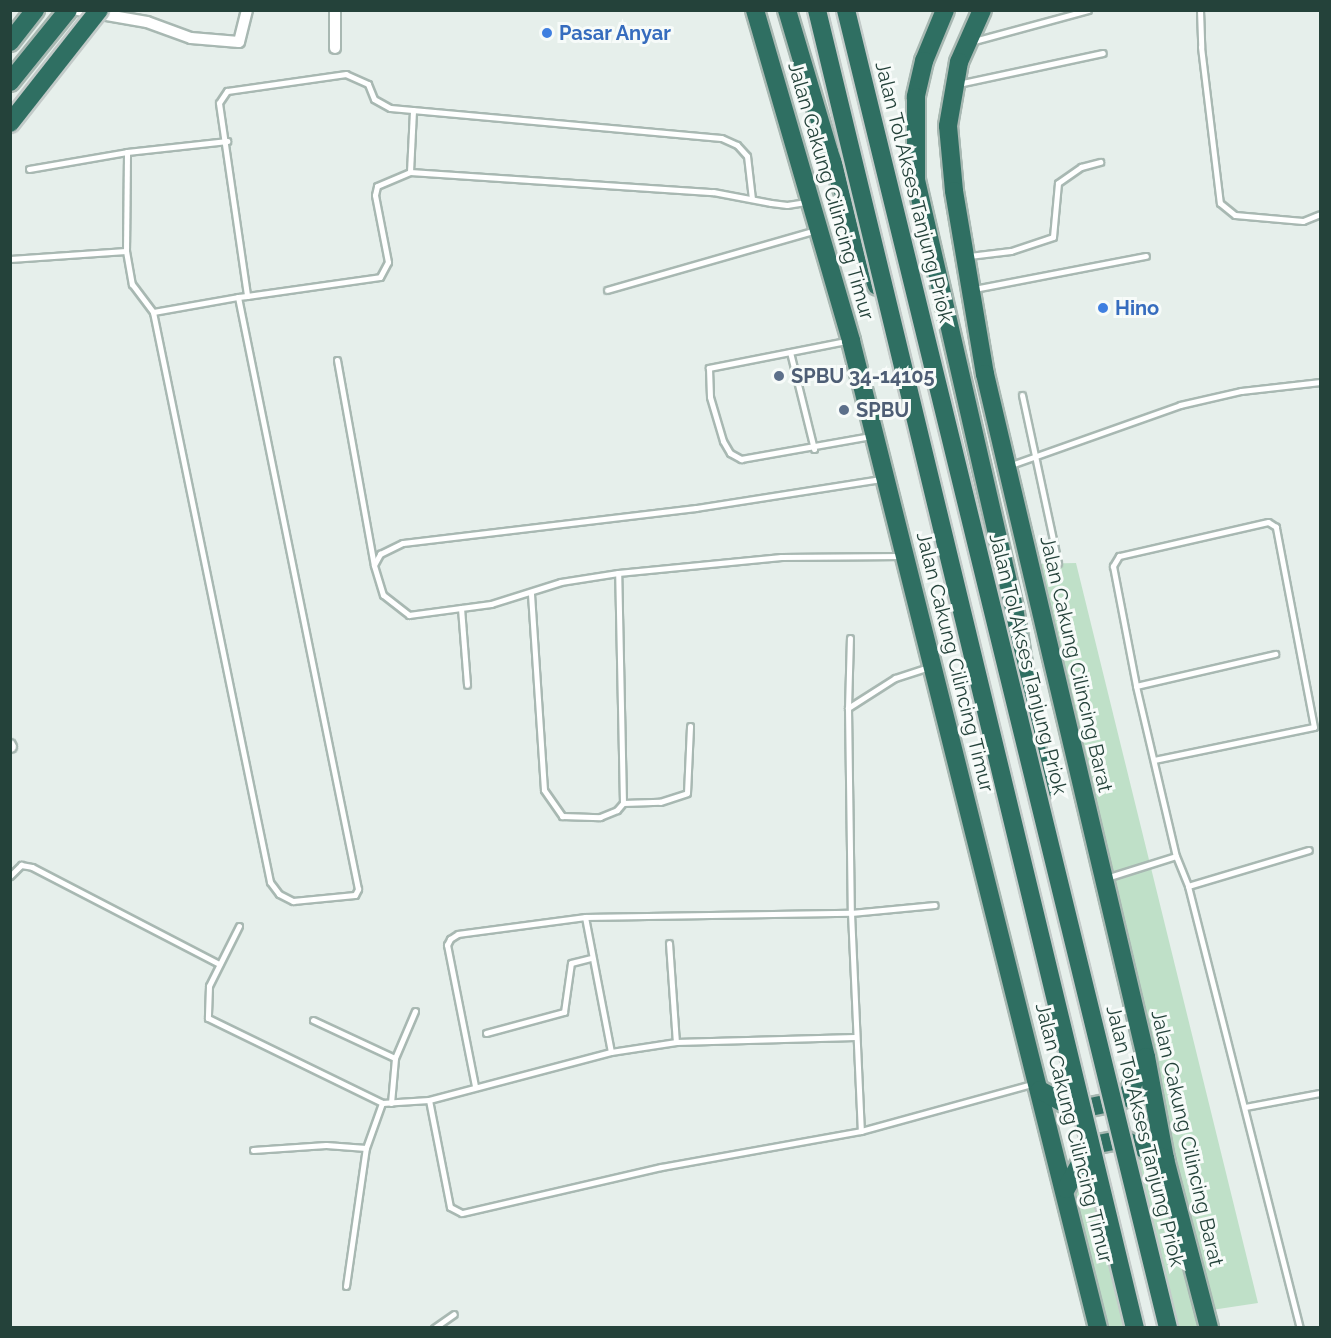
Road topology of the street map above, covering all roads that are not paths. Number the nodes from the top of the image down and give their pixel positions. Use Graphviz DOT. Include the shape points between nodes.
graph roads {
  1 [pos="35,10"];
  2 [pos="68,10"];
  3 [pos="78,10"];
  4 [pos="247,10"];
  5 [pos="335,10"];
  6 [pos="755,10"];
  7 [pos="787,10"];
  8 [pos="817,10"];
  9 [pos="846,10"];
  10 [pos="945,10"];
  11 [pos="981,10"];
  12 [pos="1088,10"];
  13 [pos="1200,10"];
  14 [pos="94,11"];
  15 [pos="10,42"];
  16 [pos="967,43"];
  17 [pos="335,48"];
  18 [pos="1103,53"];
  19 [pos="10,82"];
  20 [pos="953,85"];
  21 [pos="413,110"];
  22 [pos="10,123"];
  23 [pos="227,141"];
  24 [pos="127,152"];
  25 [pos="1100,162"];
  26 [pos="29,169"];
  27 [pos="410,172"];
  28 [pos="752,199"];
  29 [pos="813,202"];
  30 [pos="1320,214"];
  31 [pos="820,229"];
  32 [pos="126,251"];
  33 [pos="1146,256"];
  34 [pos="968,257"];
  35 [pos="10,259"];
  36 [pos="607,290"];
  37 [pos="973,290"];
  38 [pos="247,296"];
  39 [pos="238,297"];
  40 [pos="153,312"];
  41 [pos="894,329"];
  42 [pos="851,341"];
  43 [pos="790,352"];
  44 [pos="338,360"];
  45 [pos="1320,382"];
  46 [pos="1022,395"];
  47 [pos="873,436"];
  48 [pos="814,449"];
  49 [pos="1033,457"];
  50 [pos="1007,467"];
  51 [pos="886,478"];
  52 [pos="904,555"];
  53 [pos="1058,563"];
  54 [pos="374,565"];
  55 [pos="618,573"];
  56 [pos="531,594"];
  57 [pos="461,608"];
  58 [pos="850,638"];
  59 [pos="1275,654"];
  60 [pos="931,667"];
  61 [pos="467,685"];
  62 [pos="1136,686"];
  63 [pos="848,708"];
  64 [pos="690,726"];
  65 [pos="1154,760"];
  66 [pos="623,802"];
  67 [pos="1049,845"];
  68 [pos="1309,850"];
  69 [pos="1176,856"];
  70 [pos="10,876"];
  71 [pos="1104,878"];
  72 [pos="1188,886"];
  73 [pos="935,905"];
  74 [pos="851,913"];
  75 [pos="585,917"];
  76 [pos="239,926"];
  77 [pos="669,943"];
  78 [pos="591,958"];
  79 [pos="219,964"];
  80 [pos="415,1011"];
  81 [pos="313,1020"];
  82 [pos="486,1033"];
  83 [pos="855,1037"];
  84 [pos="676,1042"];
  85 [pos="611,1052"];
  86 [pos="1146,1057"];
  87 [pos="395,1058"];
  88 [pos="475,1086"];
  89 [pos="1039,1086"];
  90 [pos="1320,1093"];
  91 [pos="429,1100"];
  92 [pos="382,1103"];
  93 [pos="391,1103"];
  94 [pos="1245,1107"];
  95 [pos="861,1131"];
  96 [pos="366,1148"];
  97 [pos="252,1150"];
  98 [pos="1165,1159"];
  99 [pos="1066,1189"];
  100 [pos="346,1286"];
  101 [pos="454,1314"];
  102 [pos="434,1328"];
  103 [pos="1098,1328"];
  104 [pos="1135,1328"];
  105 [pos="1168,1328"];
  106 [pos="1209,1328"];
  107 [pos="1300,1328"];
  1 -- 15 [label="highway"];
  2 -- 19 [label="highway"];
  3 -- 14 [label="street"];
  4 -- 14 [label="street" via="239,42 191,38 147,22"];
  5 -- 17 [label="street"];
  6 -- 29 [label="highway, Jalan Cakung Cilincing Timur"];
  7 -- 41 [label="highway, bridge" via="829,152"];
  8 -- 41 [label="highway, bridge"];
  9 -- 67 [label="highway, Jalan Tol Akses Tanjung Priok, bridge"];
  10 -- 67 [label="highway, bridge" via="924,61 916,97 916,180 1014,607 1035,728"];
  11 -- 16 [label="highway, Jalan Cakung Cilincing Barat"];
  12 -- 16 [label="lane"];
  13 -- 30 [label="lane" via="1220,204 1235,215 1303,221"];
  14 -- 22 [label="highway, bridge"];
  16 -- 20 [label="highway, Jalan Cakung Cilincing Barat"];
  18 -- 20 [label="lane"];
  20 -- 34 [label="highway, Jalan Cakung Cilincing Barat" via="949,148"];
  21 -- 23 [label="lane" via="382,106 368,84 346,74 227,91 219,103"];
  21 -- 27 [label="lane"];
  21 -- 28 [label="lane" via="721,138 737,145 747,156"];
  23 -- 24 [label="lane"];
  23 -- 38 [label="lane"];
  24 -- 26 [label="lane"];
  24 -- 32 [label="lane"];
  25 -- 34 [label="lane" via="1081,167 1058,183 1053,237 1011,251"];
  27 -- 28 [label="lane" via="713,192"];
  27 -- 38 [label="lane" via="377,186 375,195 388,262 380,278"];
  28 -- 29 [label="lane" via="787,204"];
  29 -- 31 [label="highway, Jalan Cakung Cilincing Timur"];
  31 -- 36 [label="lane"];
  31 -- 42 [label="highway, Jalan Cakung Cilincing Timur"];
  32 -- 35 [label="lane"];
  32 -- 40 [label="lane" via="132,284"];
  33 -- 37 [label="lane"];
  34 -- 37 [label="highway, Jalan Cakung Cilincing Barat"];
  37 -- 50 [label="highway, Jalan Cakung Cilincing Barat" via="985,374"];
  38 -- 39 [label="lane"];
  39 -- 40 [label="lane"];
  39 -- 40 [label="lane" via="356,878 355,895 293,901 279,894 270,882"];
  41 -- 104 [label="highway, bridge"];
  42 -- 43 [label="lane"];
  42 -- 47 [label="highway, Jalan Cakung Cilincing Timur"];
  43 -- 48 [label="lane"];
  43 -- 48 [label="lane" via="709,368 710,398 723,441 730,453 741,459"];
  44 -- 54 [label="lane"];
  45 -- 49 [label="lane" via="1241,391 1180,405"];
  46 -- 49 [label="lane"];
  47 -- 48 [label="lane"];
  47 -- 51 [label="highway, Jalan Cakung Cilincing Timur"];
  49 -- 50 [label="lane"];
  49 -- 53 [label="lane"];
  50 -- 71 [label="highway, Jalan Cakung Cilincing Barat"];
  51 -- 52 [label="highway, Jalan Cakung Cilincing Timur"];
  51 -- 54 [label="lane" via="696,508 403,543 380,554"];
  52 -- 55 [label="lane" via="781,557"];
  52 -- 60 [label="highway, Jalan Cakung Cilincing Timur"];
  54 -- 57 [label="lane" via="383,595 409,615"];
  55 -- 56 [label="lane" via="561,582"];
  55 -- 66 [label="lane"];
  56 -- 57 [label="lane"];
  56 -- 66 [label="lane" via="544,790 562,816 600,817 617,810"];
  57 -- 61 [label="lane"];
  58 -- 63 [label="lane"];
  59 -- 62 [label="lane"];
  60 -- 63 [label="lane" via="895,678"];
  60 -- 89 [label="highway, Jalan Cakung Cilincing Timur"];
  62 -- 65 [label="lane"];
  62 -- 65 [label="lane" via="1114,561 1119,556 1257,522 1276,527 1314,727"];
  63 -- 74 [label="lane"];
  64 -- 66 [label="lane" via="687,793 660,802"];
  65 -- 69 [label="lane"];
  67 -- 105 [label="highway, Jalan Tol Akses Tanjung Priok, bridge"];
  68 -- 72 [label="lane"];
  69 -- 71 [label="lane"];
  69 -- 72 [label="lane"];
  70 -- 79 [label="lane" via="21,865 32,867"];
  71 -- 86 [label="highway, Jalan Cakung Cilincing Barat"];
  72 -- 94 [label="lane"];
  73 -- 74 [label="lane"];
  74 -- 75 [label="lane"];
  74 -- 83 [label="lane"];
  75 -- 78 [label="lane"];
  75 -- 88 [label="lane" via="458,934 450,939 447,945"];
  76 -- 79 [label="lane"];
  77 -- 84 [label="lane"];
  78 -- 82 [label="lane" via="571,963 564,1012"];
  78 -- 85 [label="lane"];
  79 -- 92 [label="lane" via="206,1005 208,1017 216,1024"];
  80 -- 87 [label="lane"];
  81 -- 87 [label="lane"];
  83 -- 84 [label="lane"];
  83 -- 95 [label="lane"];
  84 -- 85 [label="lane"];
  85 -- 88 [label="lane"];
  86 -- 89 [label="highway" via="1127,1096 1119,1101 1076,1110"];
  86 -- 98 [label="highway, Jalan Cakung Cilincing Barat"];
  87 -- 93 [label="lane"];
  88 -- 91 [label="lane"];
  89 -- 95 [label="lane"];
  89 -- 99 [label="highway, Jalan Cakung Cilincing Timur"];
  90 -- 94 [label="lane"];
  91 -- 93 [label="lane"];
  91 -- 95 [label="lane" via="450,1207 462,1213 662,1167"];
  92 -- 93 [label="lane"];
  92 -- 96 [label="lane"];
  94 -- 107 [label="lane"];
  96 -- 97 [label="lane" via="326,1144"];
  96 -- 100 [label="lane"];
  98 -- 99 [label="highway" via="1123,1139 1098,1144 1087,1151"];
  98 -- 106 [label="highway, Jalan Cakung Cilincing Barat"];
  99 -- 103 [label="highway, Jalan Cakung Cilincing Timur"];
  101 -- 102 [label="lane"];
}
